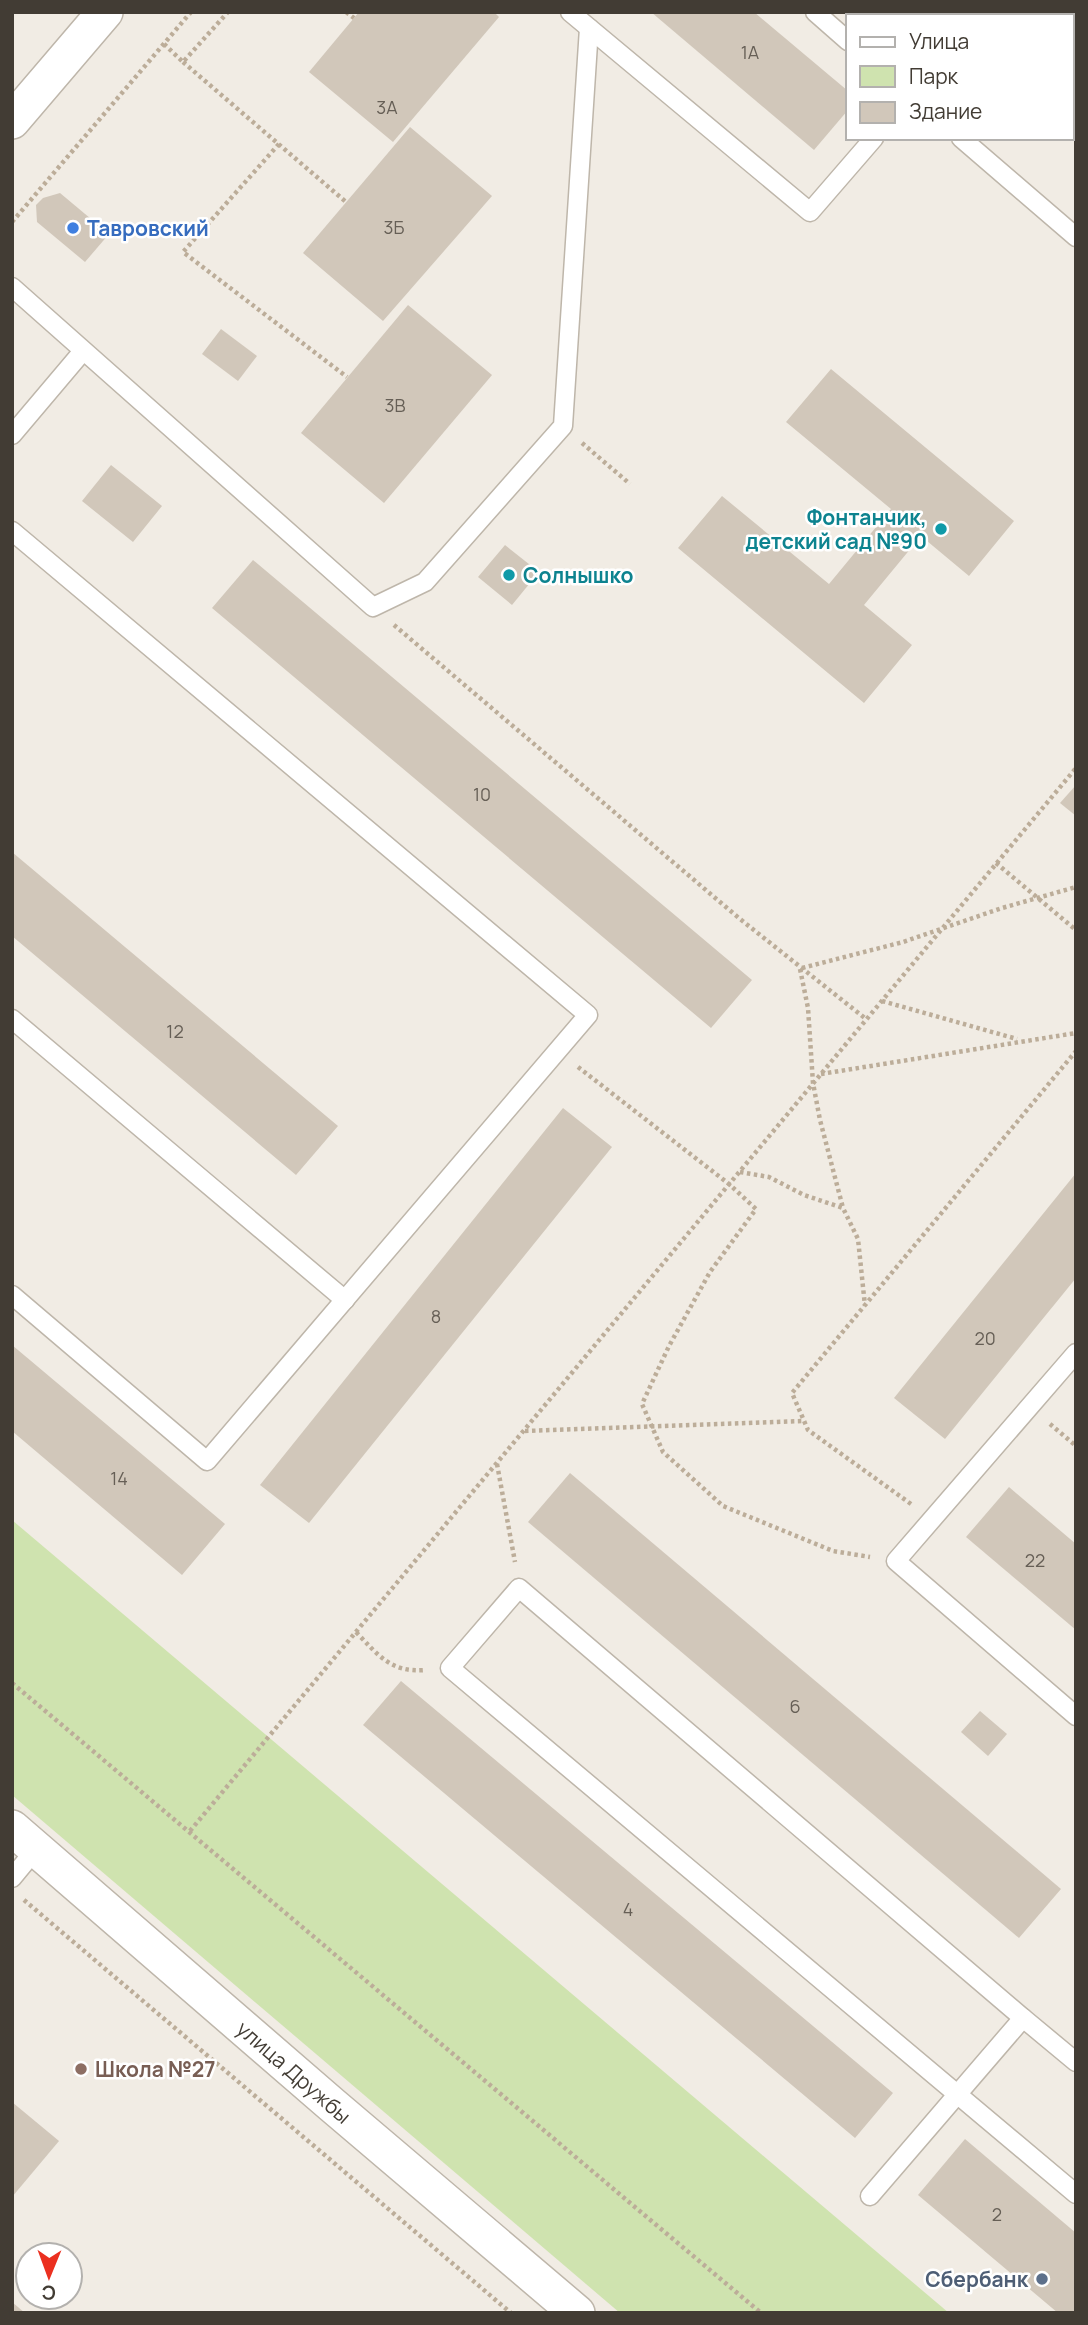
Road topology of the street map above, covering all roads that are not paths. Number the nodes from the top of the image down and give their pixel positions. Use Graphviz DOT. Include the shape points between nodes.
graph roads {
  1 [pos="570,12"];
  2 [pos="815,12"];
  3 [pos="100,15"];
  4 [pos="589,28"];
  5 [pos="846,39"];
  6 [pos="12,121"];
  7 [pos="872,140"];
  8 [pos="963,140"];
  9 [pos="1076,237"];
  10 [pos="12,287"];
  11 [pos="83,351"];
  12 [pos="12,435"];
  13 [pos="12,531"];
  14 [pos="12,1018"];
  15 [pos="12,1295"];
  16 [pos="345,1300"];
  17 [pos="1076,1353"];
  18 [pos="1076,1716"];
  19 [pos="24,1838"];
  20 [pos="12,1878"];
  21 [pos="1023,2018"];
  22 [pos="1076,2062"];
  23 [pos="957,2096"];
  24 [pos="1076,2194"];
  25 [pos="870,2196"];
  26 [pos="577,2313"];
  1 -- 4 [label="lane"];
  2 -- 5 [label="lane"];
  3 -- 6 [label="street"];
  4 -- 7 [label="lane" via="810,212"];
  4 -- 11 [label="lane" via="563,426 425,582 373,607"];
  8 -- 9 [label="lane"];
  10 -- 11 [label="lane"];
  11 -- 12 [label="lane"];
  13 -- 16 [label="lane" via="588,1015"];
  14 -- 16 [label="lane"];
  15 -- 16 [label="lane" via="207,1461"];
  17 -- 18 [label="lane" via="897,1561"];
  19 -- 20 [label="lane"];
  19 -- 26 [label="street, улица Дружбы"];
  21 -- 22 [label="lane"];
  21 -- 23 [label="lane"];
  21 -- 23 [label="lane" via="519,1588 450,1668"];
  23 -- 24 [label="lane"];
  23 -- 25 [label="lane"];
}
